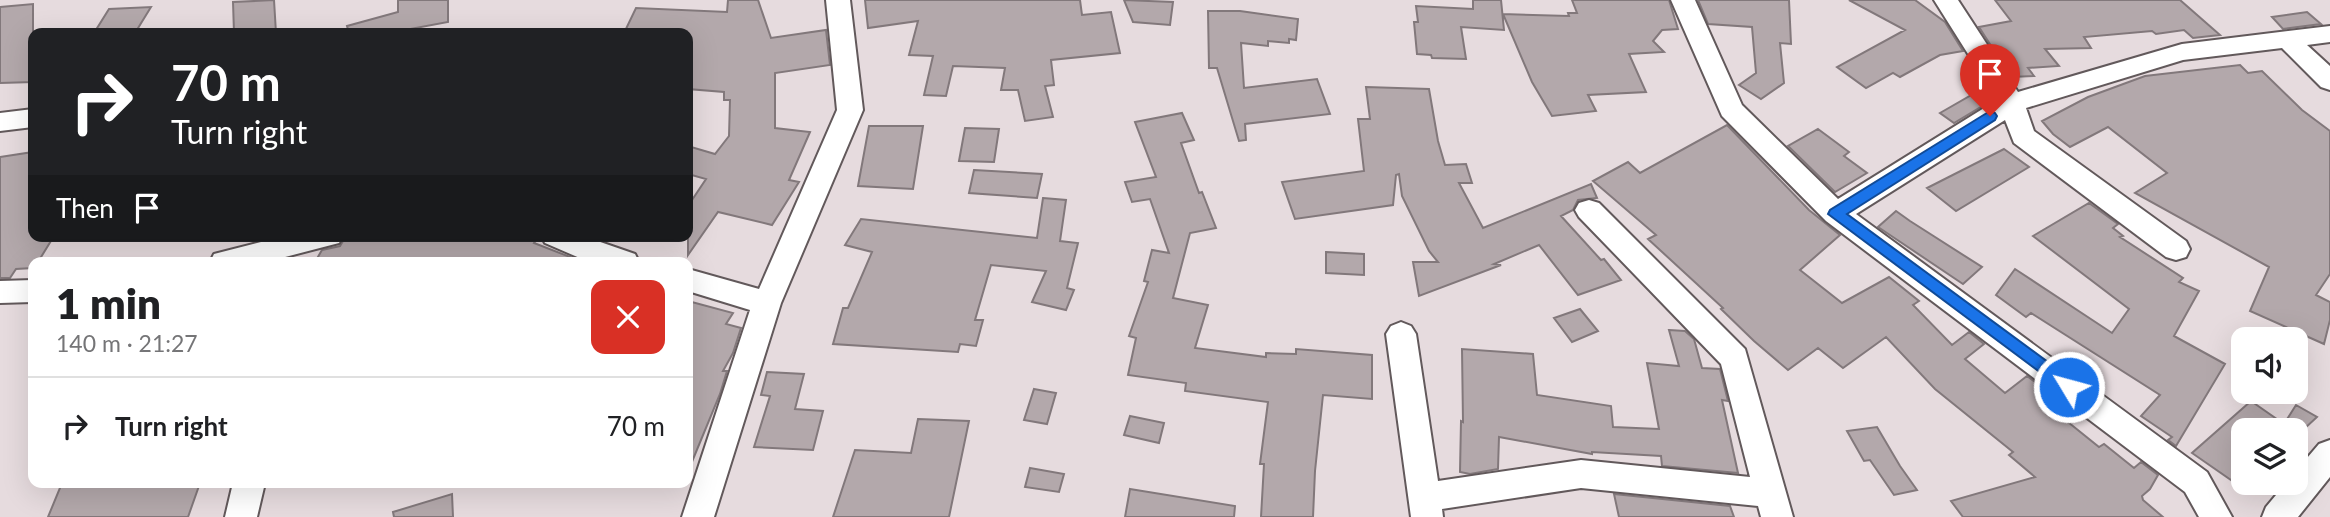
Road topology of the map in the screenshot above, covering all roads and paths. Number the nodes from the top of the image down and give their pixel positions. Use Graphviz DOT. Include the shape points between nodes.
graph roads {
  1 [pos="838,0"];
  2 [pos="1683,0"];
  3 [pos="1946,0"];
  4 [pos="2330,34"];
  5 [pos="2286,37"];
  6 [pos="2330,81"];
  7 [pos="2012,103"];
  8 [pos="28,119"];
  9 [pos="0,122"];
  10 [pos="1589,210"];
  11 [pos="1836,214"];
  12 [pos="311,242"];
  13 [pos="569,242"];
  14 [pos="291,249"];
  15 [pos="2176,250"];
  16 [pos="250,257"];
  17 [pos="606,257"];
  18 [pos="693,281"];
  19 [pos="28,291"];
  20 [pos="0,292"];
  21 [pos="767,303"];
  22 [pos="1401,334"];
  23 [pos="2330,454"];
  24 [pos="247,488"];
  25 [pos="1774,505"];
  26 [pos="1425,507"];
  27 [pos="241,517"];
  28 [pos="698,517"];
  29 [pos="2216,517"];
  30 [pos="2278,517"];
  1 -- 21 [label="street" via="850,110"];
  2 -- 11 [label="street" via="1731,110"];
  3 -- 7 [label="street"];
  4 -- 5 [label="street"];
  5 -- 6 [label="street"];
  5 -- 7 [label="street" via="2182,52"];
  7 -- 11 [label="street"];
  7 -- 15 [label="street" via="2022,136"];
  8 -- 9 [label="street"];
  10 -- 25 [label="street" via="1734,358"];
  11 -- 29 [label="street" via="2196,482"];
  12 -- 14 [label="street"];
  13 -- 17 [label="street"];
  14 -- 16 [label="street"];
  18 -- 21 [label="street"];
  19 -- 20 [label="street"];
  21 -- 28 [label="street"];
  22 -- 26 [label="street"];
  23 -- 30 [label="street"];
  24 -- 27 [label="street"];
  25 -- 26 [label="street" via="1581,474"];
}
